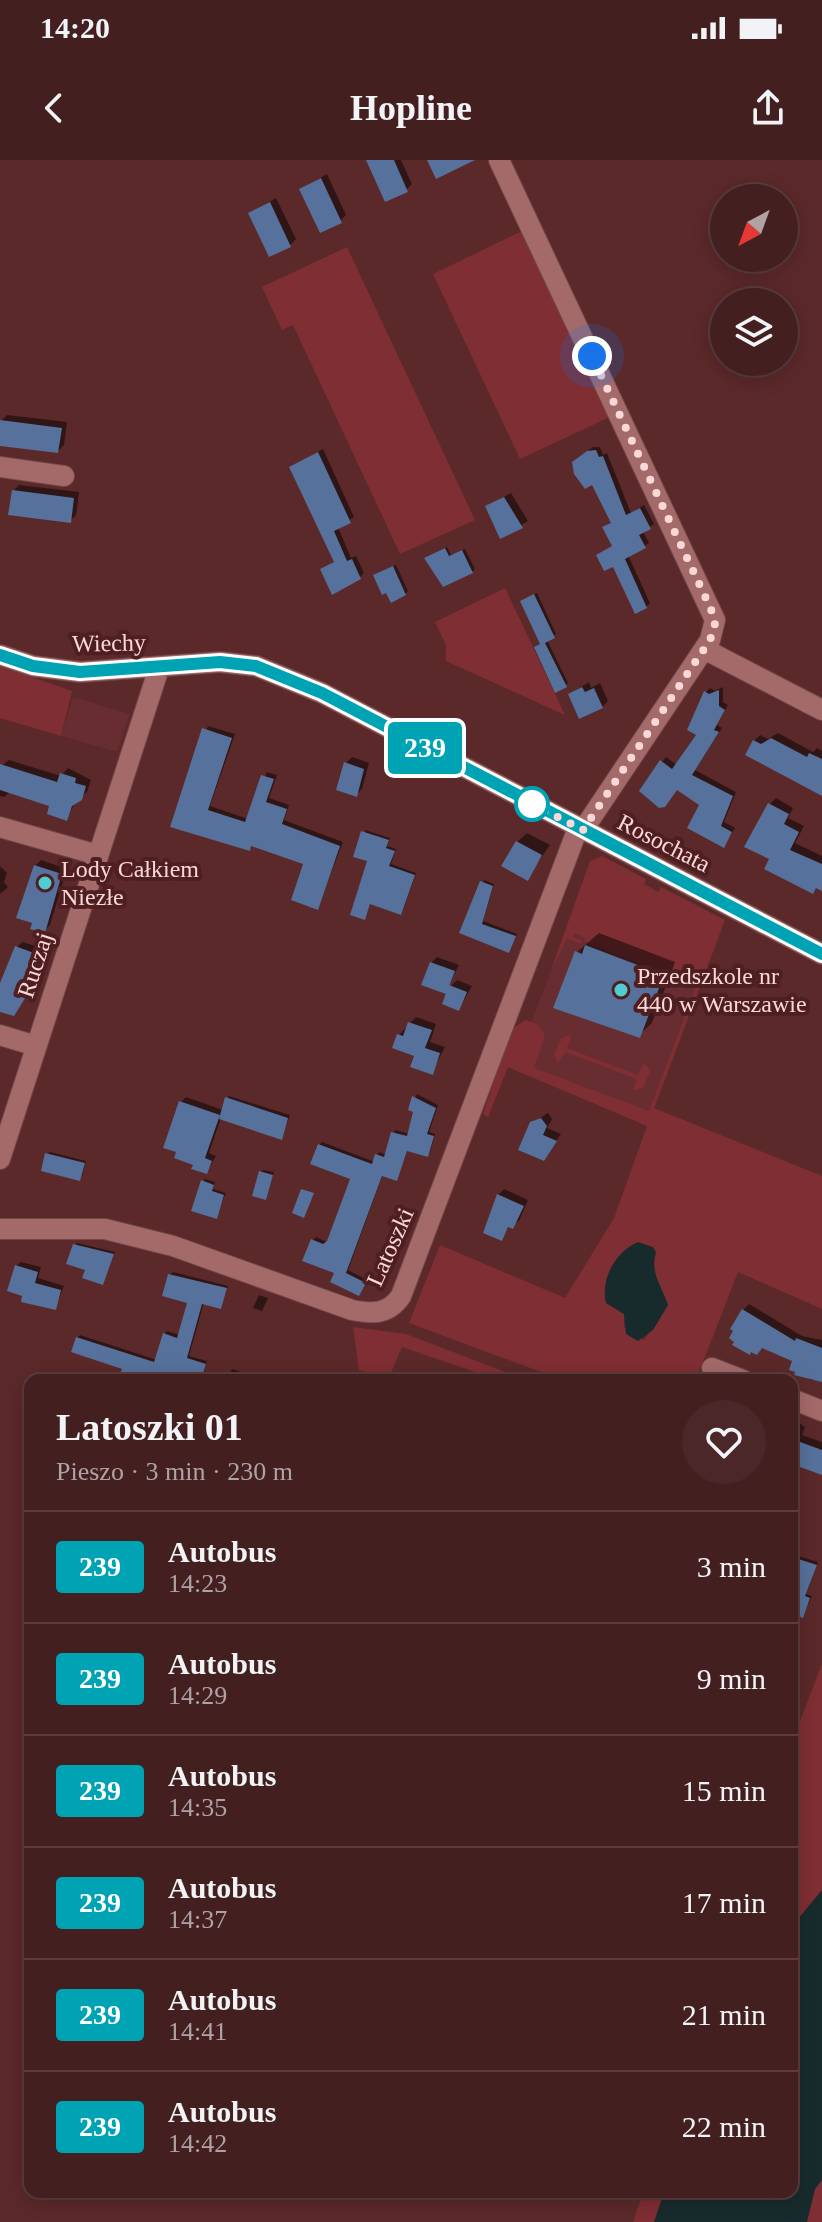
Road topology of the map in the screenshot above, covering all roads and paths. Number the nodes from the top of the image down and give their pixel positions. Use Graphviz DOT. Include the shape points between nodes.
graph roads {
  1 [pos="499,160"];
  2 [pos="0,467"];
  3 [pos="64,476"];
  4 [pos="704,649"];
  5 [pos="0,655"];
  6 [pos="220,662"];
  7 [pos="159,668"];
  8 [pos="822,710"];
  9 [pos="0,827"];
  10 [pos="581,829"];
  11 [pos="98,855"];
  12 [pos="822,954"];
  13 [pos="0,1035"];
  14 [pos="36,1046"];
  15 [pos="0,1159"];
  16 [pos="0,1229"];
  17 [pos="712,1368"];
  18 [pos="728,1374"];
  19 [pos="798,1401"];
  20 [pos="822,1411"];
  1 -- 4 [label="street" via="711,609 715,625"];
  2 -- 3 [label="street"];
  4 -- 8 [label="street"];
  4 -- 10 [label="street, Latoszki"];
  5 -- 7 [label="street, Wiechy" via="80,672"];
  6 -- 7 [label="street, Wiechy"];
  6 -- 10 [label="street, Rosochata" via="256,666 322,693"];
  7 -- 11 [label="street, Ruczaj"];
  9 -- 11 [label="street"];
  10 -- 12 [label="street, Rosochata"];
  10 -- 16 [label="street, Latoszki" via="401,1296 388,1309 352,1310 187,1251 105,1229"];
  11 -- 14 [label="street, Ruczaj"];
  13 -- 14 [label="street"];
  14 -- 15 [label="street, Ruczaj"];
  17 -- 18 [label="street"];
  19 -- 20 [label="street"];
}
